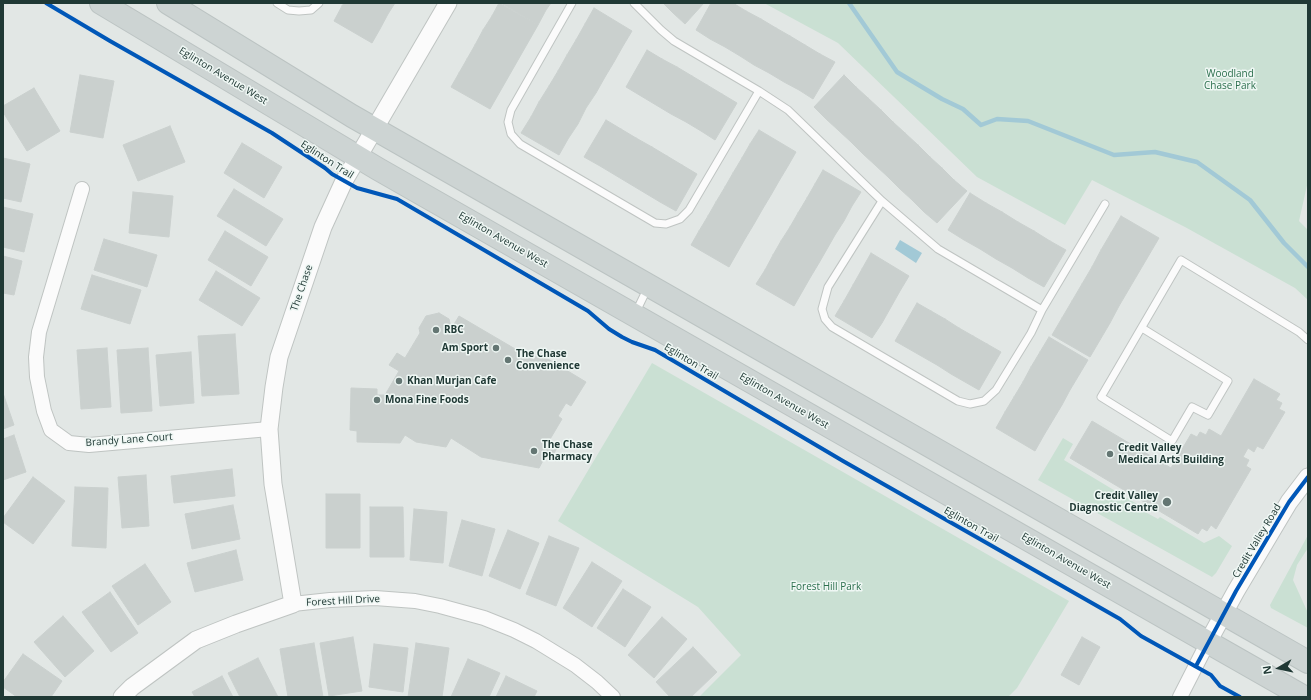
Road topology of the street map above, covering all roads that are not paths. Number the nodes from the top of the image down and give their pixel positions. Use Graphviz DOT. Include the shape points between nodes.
graph roads {
  1 [pos="101,3"];
  2 [pos="168,3"];
  3 [pos="277,3"];
  4 [pos="319,3"];
  5 [pos="448,3"];
  6 [pos="572,3"];
  7 [pos="634,3"];
  8 [pos="759,91"];
  9 [pos="374,129"];
  10 [pos="358,157"];
  11 [pos="82,189"];
  12 [pos="882,201"];
  13 [pos="1105,204"];
  14 [pos="649,286"];
  15 [pos="1042,310"];
  16 [pos="634,316"];
  17 [pos="1142,328"];
  18 [pos="1308,340"];
  19 [pos="269,429"];
  20 [pos="1308,478"];
  21 [pos="293,604"];
  22 [pos="1223,614"];
  23 [pos="1208,642"];
  24 [pos="1308,662"];
  25 [pos="122,697"];
  26 [pos="613,697"];
  27 [pos="1180,697"];
  28 [pos="1304,697"];
  1 -- 10 [label="main road, Eglinton Avenue West"];
  2 -- 9 [label="main road"];
  3 -- 4 [label="lane" via="288,10 299,11 310,10"];
  5 -- 9 [label="street, The Chase"];
  6 -- 8 [label="lane" via="511,110 508,122 511,134 520,144 655,223 666,224 680,219 689,210"];
  7 -- 8 [label="lane" via="674,41"];
  8 -- 12 [label="lane" via="788,110"];
  9 -- 10 [label="street, The Chase"];
  9 -- 14 [label="main road"];
  10 -- 16 [label="main road, Eglinton Avenue West"];
  10 -- 19 [label="street, The Chase" via="323,227 300,292 280,357"];
  11 -- 19 [label="street, Brandy Lane Court" via="39,332 37,377 51,430 69,443 89,445"];
  12 -- 15 [label="lane" via="938,249"];
  12 -- 15 [label="lane" via="828,287 822,309 825,319 832,328 958,401 970,404 984,402 996,390"];
  13 -- 15 [label="lane"];
  14 -- 16 [label="lane"];
  14 -- 22 [label="main road"];
  16 -- 23 [label="main road, Eglinton Avenue West"];
  17 -- 17 [label="lane" via="1101,397 1172,441 1192,407 1208,415 1228,381"];
  17 -- 18 [label="lane" via="1181,260"];
  19 -- 21 [label="street, The Chase" via="273,484"];
  20 -- 22 [label="street, Credit Valley Road" via="1289,502"];
  21 -- 25 [label="street, Forest Hill Drive" via="196,640"];
  21 -- 26 [label="street, Forest Hill Drive" via="374,598 415,601 484,618 536,641 575,665"];
  22 -- 23 [label="street, Credit Valley Road"];
  22 -- 24 [label="main road"];
  23 -- 27 [label="street"];
  23 -- 28 [label="main road, Eglinton Avenue West"];
}
